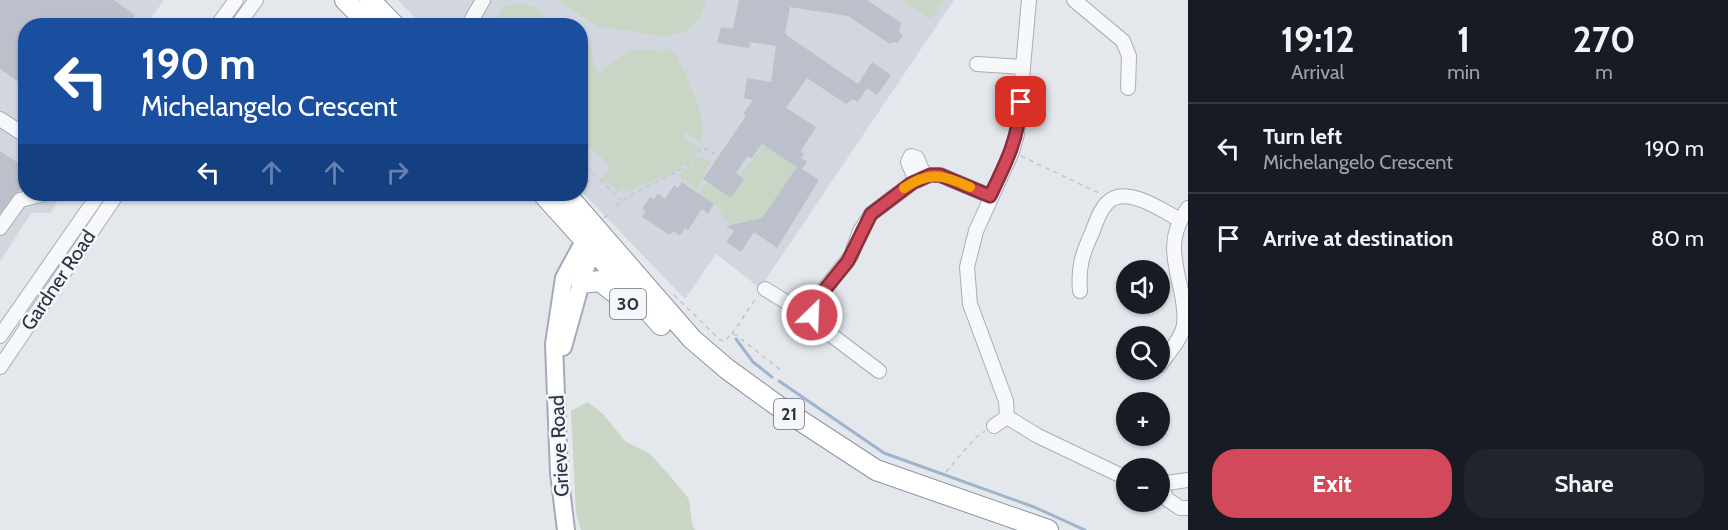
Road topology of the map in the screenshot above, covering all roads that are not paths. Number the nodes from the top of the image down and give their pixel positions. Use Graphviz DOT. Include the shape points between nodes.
graph roads {
  1 [pos="236,0"];
  2 [pos="256,0"];
  3 [pos="345,0"];
  4 [pos="370,0"];
  5 [pos="483,0"];
  6 [pos="1029,0"];
  7 [pos="1074,0"];
  8 [pos="223,18"];
  9 [pos="243,18"];
  10 [pos="363,18"];
  11 [pos="387,18"];
  12 [pos="473,18"];
  13 [pos="977,64"];
  14 [pos="1023,67"];
  15 [pos="1128,88"];
  16 [pos="0,119"];
  17 [pos="18,131"];
  18 [pos="990,196"];
  19 [pos="19,201"];
  20 [pos="94,201"];
  21 [pos="112,201"];
  22 [pos="552,201"];
  23 [pos="571,201"];
  24 [pos="1184,214"];
  25 [pos="0,228"];
  26 [pos="595,233"];
  27 [pos="581,283"];
  28 [pos="765,288"];
  29 [pos="1080,291"];
  30 [pos="812,309"];
  31 [pos="0,336"];
  32 [pos="673,338"];
  33 [pos="1170,350"];
  34 [pos="557,362"];
  35 [pos="0,367"];
  36 [pos="879,371"];
  37 [pos="1007,417"];
  38 [pos="994,426"];
  39 [pos="1116,473"];
  40 [pos="1188,480"];
  41 [pos="1170,483"];
  42 [pos="1170,501"];
  43 [pos="1188,508"];
  44 [pos="566,530"];
  45 [pos="1018,530"];
  46 [pos="1048,530"];
  1 -- 8 [label="street"];
  2 -- 9 [label="street"];
  3 -- 10 [label="highway"];
  4 -- 11 [label="highway"];
  5 -- 12 [label="street"];
  6 -- 14 [label="street"];
  7 -- 15 [label="street" via="1123,41 1129,56"];
  13 -- 14 [label="street"];
  14 -- 18 [label="street" via="1019,127 1012,152"];
  16 -- 17 [label="street"];
  18 -- 30 [label="street" via="945,176 921,179 871,214 851,256"];
  18 -- 37 [label="street" via="970,250 967,282 970,304 1006,402"];
  19 -- 25 [label="street"];
  20 -- 31 [label="street, Gardner Road"];
  21 -- 35 [label="street, Gardner Road"];
  22 -- 26 [label="highway, 21"];
  23 -- 26 [label="highway, 21"];
  24 -- 29 [label="street" via="1121,196 1107,202 1080,260"];
  24 -- 33 [label="street" via="1174,246 1184,326"];
  26 -- 27 [label="main road, Grieve Road"];
  26 -- 32 [label="highway, 21"];
  26 -- 34 [label="main road, Grieve Road" via="567,270 561,288 554,344"];
  26 -- 46 [label="highway, 21" via="708,354 847,453 889,476"];
  27 -- 32 [label="highway, 30" via="606,283 649,324"];
  27 -- 34 [label="main road, Grieve Road"];
  28 -- 30 [label="street" via="796,308"];
  30 -- 36 [label="street" via="818,325"];
  32 -- 45 [label="highway, 21" via="743,398 859,474 909,495"];
  34 -- 44 [label="main road, Grieve Road" via="559,474"];
  37 -- 38 [label="street"];
  37 -- 39 [label="street"];
  40 -- 41 [label="street"];
  42 -- 43 [label="street"];
}
